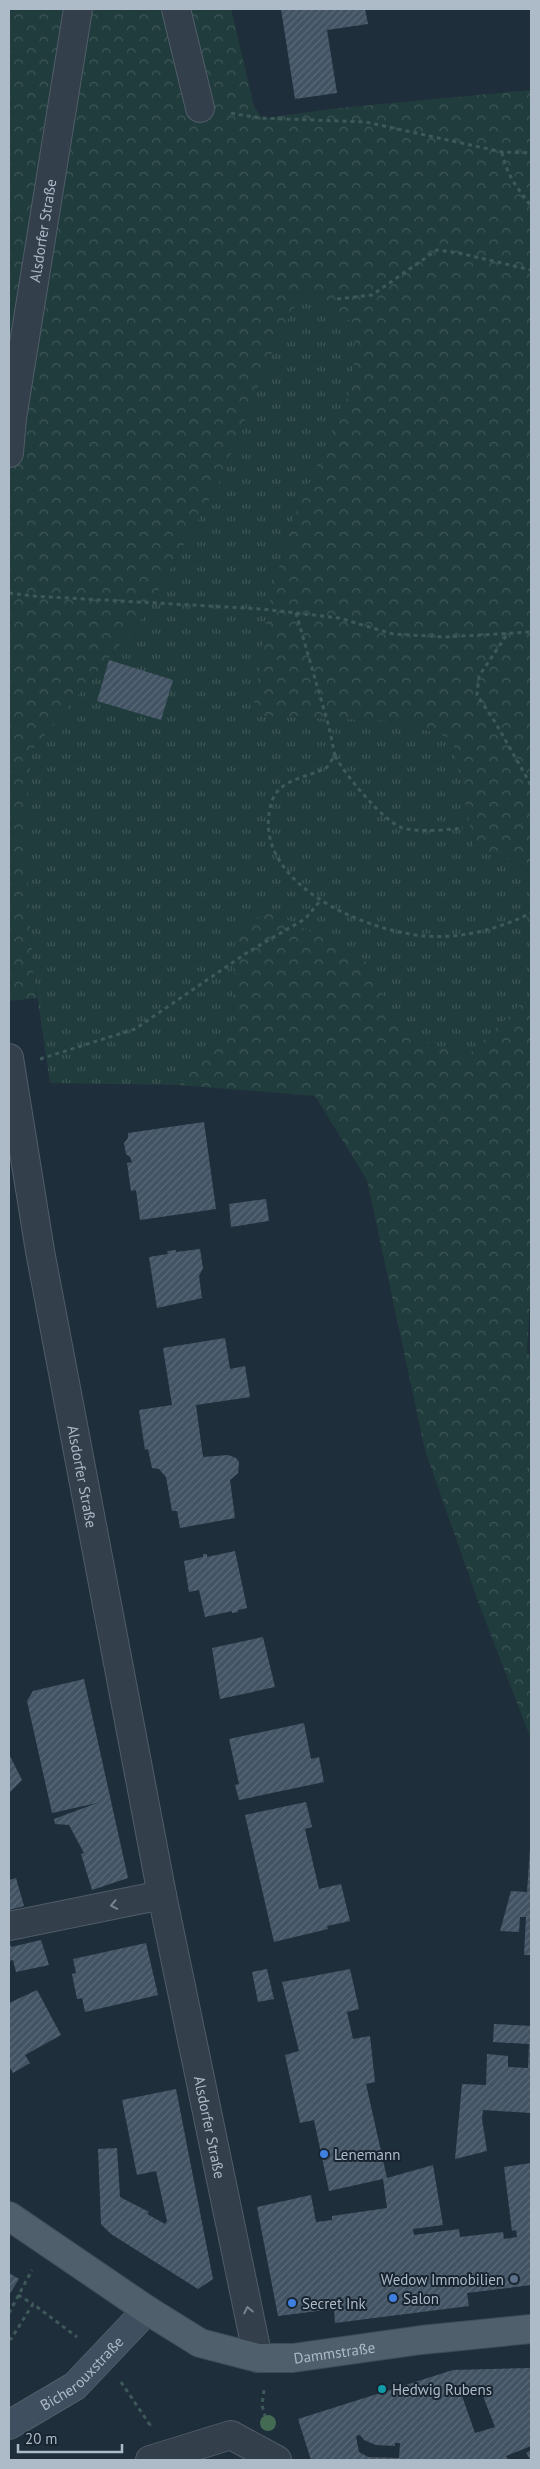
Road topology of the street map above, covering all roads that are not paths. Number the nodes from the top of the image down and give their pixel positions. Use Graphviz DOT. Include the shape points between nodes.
graph roads {
  1 [pos="78,9"];
  2 [pos="176,9"];
  3 [pos="200,108"];
  4 [pos="9,453"];
  5 [pos="9,1062"];
  6 [pos="162,1895"];
  7 [pos="9,1926"];
  8 [pos="9,2216"];
  9 [pos="147,2310"];
  10 [pos="531,2329"];
  11 [pos="263,2359"];
  12 [pos="9,2425"];
  13 [pos="150,2460"];
  14 [pos="277,2460"];
  1 -- 4 [label="street, Alsdorfer Straße"];
  2 -- 3 [label="street"];
  5 -- 6 [label="street, Alsdorfer Straße" via="42,1261"];
  6 -- 7 [label="street, one-way"];
  11 -- 6 [label="street, Alsdorfer Straße, one-way" via="233,2240"];
  8 -- 9 [label="main road, Dammstraße"];
  9 -- 11 [label="main road, Dammstraße" via="200,2343"];
  9 -- 12 [label="street, Bicherouxstraße" via="76,2386"];
  10 -- 11 [label="main road, Dammstraße"];
  13 -- 14 [label="street" via="231,2435"];
}
